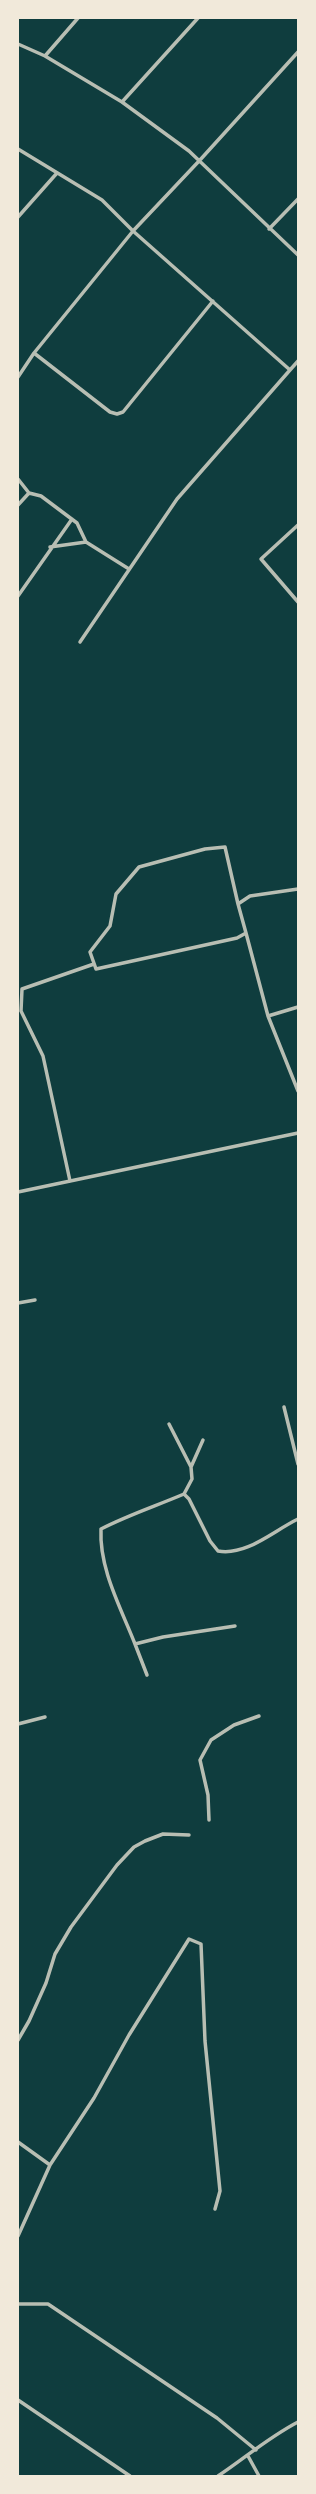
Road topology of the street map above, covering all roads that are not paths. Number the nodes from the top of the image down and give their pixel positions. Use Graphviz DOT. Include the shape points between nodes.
graph roads {
  1 [pos="78,18"];
  2 [pos="198,18"];
  3 [pos="18,44"];
  4 [pos="298,52"];
  5 [pos="45,56"];
  6 [pos="122,102"];
  7 [pos="18,149"];
  8 [pos="200,160"];
  9 [pos="57,173"];
  10 [pos="298,199"];
  11 [pos="18,218"];
  12 [pos="269,229"];
  13 [pos="133,230"];
  14 [pos="298,255"];
  15 [pos="213,301"];
  16 [pos="34,353"];
  17 [pos="298,361"];
  18 [pos="290,370"];
  19 [pos="18,377"];
  20 [pos="18,479"];
  21 [pos="29,493"];
  22 [pos="18,505"];
  23 [pos="72,519"];
  24 [pos="298,525"];
  25 [pos="86,542"];
  26 [pos="50,547"];
  27 [pos="129,569"];
  28 [pos="18,596"];
  29 [pos="298,602"];
  30 [pos="80,642"];
  31 [pos="298,889"];
  32 [pos="238,904"];
  33 [pos="246,933"];
  34 [pos="94,964"];
  35 [pos="298,1007"];
  36 [pos="268,1016"];
  37 [pos="298,1091"];
  38 [pos="298,1133"];
  39 [pos="70,1181"];
  40 [pos="18,1192"];
  41 [pos="35,1300"];
  42 [pos="18,1303"];
  43 [pos="284,1407"];
  44 [pos="169,1424"];
  45 [pos="203,1440"];
  46 [pos="298,1464"];
  47 [pos="191,1467"];
  48 [pos="184,1494"];
  49 [pos="298,1519"];
  50 [pos="234,1626"];
  51 [pos="135,1644"];
  52 [pos="147,1675"];
  53 [pos="45,1716"];
  54 [pos="259,1716"];
  55 [pos="18,1724"];
  56 [pos="209,1820"];
  57 [pos="189,1835"];
  58 [pos="18,2040"];
  59 [pos="18,2142"];
  60 [pos="50,2165"];
  61 [pos="215,2209"];
  62 [pos="18,2236"];
  63 [pos="18,2304"];
  64 [pos="18,2400"];
  65 [pos="298,2422"];
  66 [pos="256,2450"];
  67 [pos="248,2456"];
  68 [pos="130,2476"];
  69 [pos="218,2476"];
  70 [pos="259,2476"];
  1 -- 5 [label="street"];
  2 -- 6 [label="street"];
  3 -- 5 [label="street"];
  4 -- 8 [label="street"];
  5 -- 6 [label="street"];
  6 -- 8 [label="street"];
  7 -- 9 [label="street"];
  8 -- 12 [label="street"];
  8 -- 13 [label="street"];
  9 -- 11 [label="street"];
  9 -- 13 [label="street" via="102,200"];
  10 -- 12 [label="street"];
  12 -- 14 [label="street"];
  13 -- 15 [label="street"];
  13 -- 16 [label="street"];
  15 -- 16 [label="street" via="123,412 117,414 110,412"];
  15 -- 18 [label="street"];
  16 -- 19 [label="street"];
  17 -- 18 [label="street"];
  18 -- 27 [label="street" via="177,499"];
  20 -- 21 [label="street"];
  21 -- 22 [label="street"];
  21 -- 23 [label="street" via="41,496"];
  23 -- 25 [label="street" via="77,523"];
  23 -- 26 [label="street"];
  24 -- 29 [label="street" via="261,559"];
  25 -- 26 [label="street"];
  25 -- 27 [label="street"];
  26 -- 28 [label="street"];
  27 -- 30 [label="street"];
  31 -- 32 [label="street" via="250,896"];
  32 -- 33 [label="street"];
  32 -- 34 [label="street" via="225,847 205,849 140,867 116,894 110,926 90,952"];
  33 -- 34 [label="street" via="237,938 96,968"];
  33 -- 36 [label="street"];
  34 -- 39 [label="street" via="22,989 20,1010 43,1056"];
  35 -- 36 [label="street"];
  36 -- 37 [label="street"];
  38 -- 39 [label="street"];
  39 -- 40 [label="street"];
  41 -- 42 [label="street"];
  43 -- 46 [label="street"];
  44 -- 47 [label="street"];
  45 -- 47 [label="street"];
  47 -- 48 [label="street" via="192,1479"];
  48 -- 49 [label="street" via="218,1551 230,1553 251,1545"];
  48 -- 51 [label="street" via="126,1516 101,1529 100,1542 112,1591"];
  50 -- 51 [label="street"];
  51 -- 52 [label="street"];
  53 -- 55 [label="street"];
  54 -- 56 [label="street" via="234,1725 211,1740 200,1760 208,1795"];
  57 -- 58 [label="street" via="163,1834 145,1841 134,1847 117,1865 71,1927 55,1954 43,1989"];
  59 -- 60 [label="street"];
  60 -- 61 [label="street" via="94,2098 129,2034 189,1939 201,1944 205,2041 220,2191"];
  60 -- 62 [label="street"];
  63 -- 66 [label="street" via="48,2304 217,2418"];
  64 -- 68 [label="street"];
  65 -- 66 [label="street" via="273,2434"];
  66 -- 67 [label="street"];
  67 -- 69 [label="street"];
  67 -- 70 [label="street"];
}
